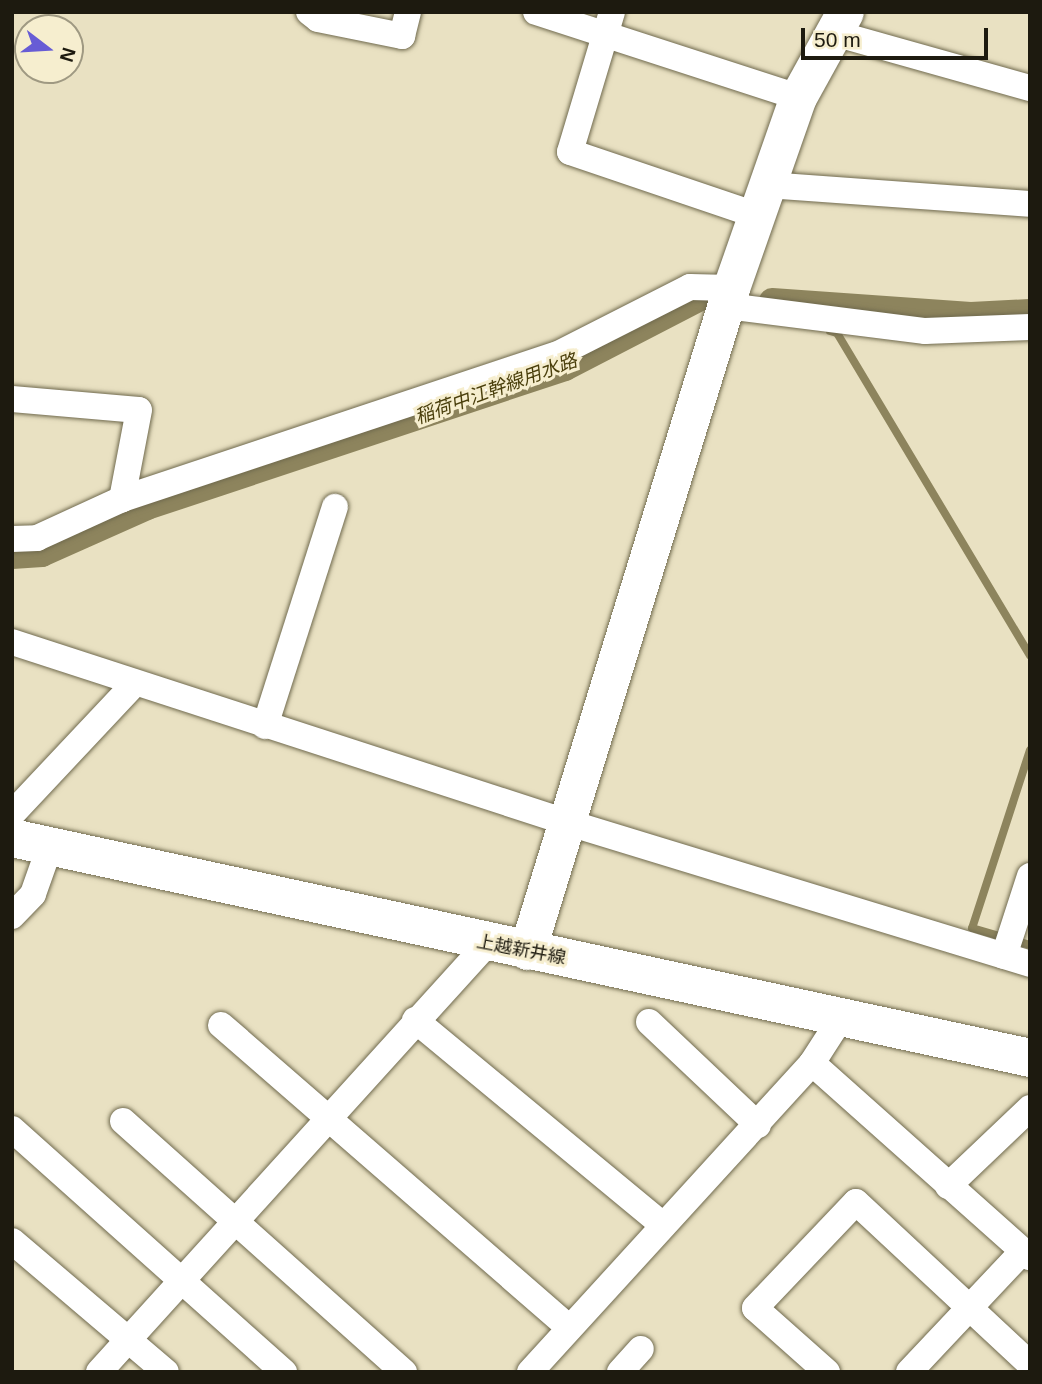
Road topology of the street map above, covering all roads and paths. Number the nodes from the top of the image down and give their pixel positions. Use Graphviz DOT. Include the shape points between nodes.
graph roads {
  1 [pos="310,12"];
  2 [pos="408,12"];
  3 [pos="536,12"];
  4 [pos="608,23"];
  5 [pos="840,23"];
  6 [pos="1030,88"];
  7 [pos="798,97"];
  8 [pos="761,200"];
  9 [pos="1030,204"];
  10 [pos="729,297"];
  11 [pos="1030,327"];
  12 [pos="12,399"];
  13 [pos="122,499"];
  14 [pos="335,507"];
  15 [pos="12,539"];
  16 [pos="12,642"];
  17 [pos="135,683"];
  18 [pos="265,726"];
  19 [pos="12,814"];
  20 [pos="566,822"];
  21 [pos="12,838"];
  22 [pos="50,846"];
  23 [pos="1030,876"];
  24 [pos="12,916"];
  25 [pos="487,944"];
  26 [pos="527,951"];
  27 [pos="1004,956"];
  28 [pos="1030,964"];
  29 [pos="841,1018"];
  30 [pos="415,1020"];
  31 [pos="649,1022"];
  32 [pos="221,1025"];
  33 [pos="1030,1058"];
  34 [pos="812,1063"];
  35 [pos="1030,1108"];
  36 [pos="123,1121"];
  37 [pos="327,1122"];
  38 [pos="758,1125"];
  39 [pos="12,1129"];
  40 [pos="948,1186"];
  41 [pos="234,1224"];
  42 [pos="663,1224"];
  43 [pos="12,1241"];
  44 [pos="1026,1254"];
  45 [pos="184,1281"];
  46 [pos="969,1307"];
  47 [pos="569,1328"];
  48 [pos="126,1342"];
  49 [pos="641,1349"];
  50 [pos="1030,1364"];
  51 [pos="99,1372"];
  52 [pos="166,1372"];
  53 [pos="284,1372"];
  54 [pos="404,1372"];
  55 [pos="530,1372"];
  56 [pos="620,1372"];
  57 [pos="827,1372"];
  58 [pos="909,1372"];
  1 -- 2 [label="street" via="318,19 402,36"];
  3 -- 4 [label="street"];
  4 -- 7 [label="street"];
  4 -- 8 [label="street" via="570,152"];
  5 -- 6 [label="street"];
  5 -- 7 [label="street"];
  7 -- 8 [label="street"];
  8 -- 9 [label="street"];
  8 -- 10 [label="street"];
  10 -- 11 [label="street" via="925,331"];
  10 -- 13 [label="street" via="690,287 556,355"];
  10 -- 20 [label="street"];
  12 -- 13 [label="street" via="139,410"];
  13 -- 15 [label="street" via="37,538"];
  14 -- 18 [label="street"];
  16 -- 17 [label="street"];
  17 -- 18 [label="street"];
  17 -- 19 [label="street"];
  18 -- 20 [label="street"];
  20 -- 26 [label="street"];
  20 -- 27 [label="street"];
  21 -- 22 [label="main road, 上越新井線"];
  22 -- 24 [label="street" via="33,894"];
  22 -- 25 [label="main road, 上越新井線"];
  23 -- 27 [label="street"];
  25 -- 26 [label="main road, 上越新井線"];
  25 -- 30 [label="street"];
  26 -- 29 [label="main road, 上越新井線"];
  27 -- 28 [label="street"];
  29 -- 33 [label="main road, 上越新井線"];
  29 -- 34 [label="street"];
  30 -- 37 [label="street"];
  30 -- 42 [label="street"];
  31 -- 38 [label="street"];
  32 -- 37 [label="street"];
  34 -- 38 [label="street"];
  34 -- 40 [label="street"];
  35 -- 40 [label="street"];
  36 -- 41 [label="street"];
  37 -- 41 [label="street"];
  37 -- 47 [label="street"];
  38 -- 42 [label="street"];
  39 -- 45 [label="street"];
  40 -- 44 [label="street"];
  41 -- 45 [label="street"];
  41 -- 54 [label="street"];
  42 -- 47 [label="street"];
  43 -- 48 [label="street"];
  44 -- 46 [label="street"];
  45 -- 48 [label="street"];
  45 -- 53 [label="street"];
  46 -- 50 [label="street"];
  46 -- 57 [label="street" via="856,1202 755,1308"];
  46 -- 58 [label="street"];
  47 -- 55 [label="street"];
  48 -- 51 [label="street"];
  48 -- 52 [label="street"];
  49 -- 56 [label="street"];
}
